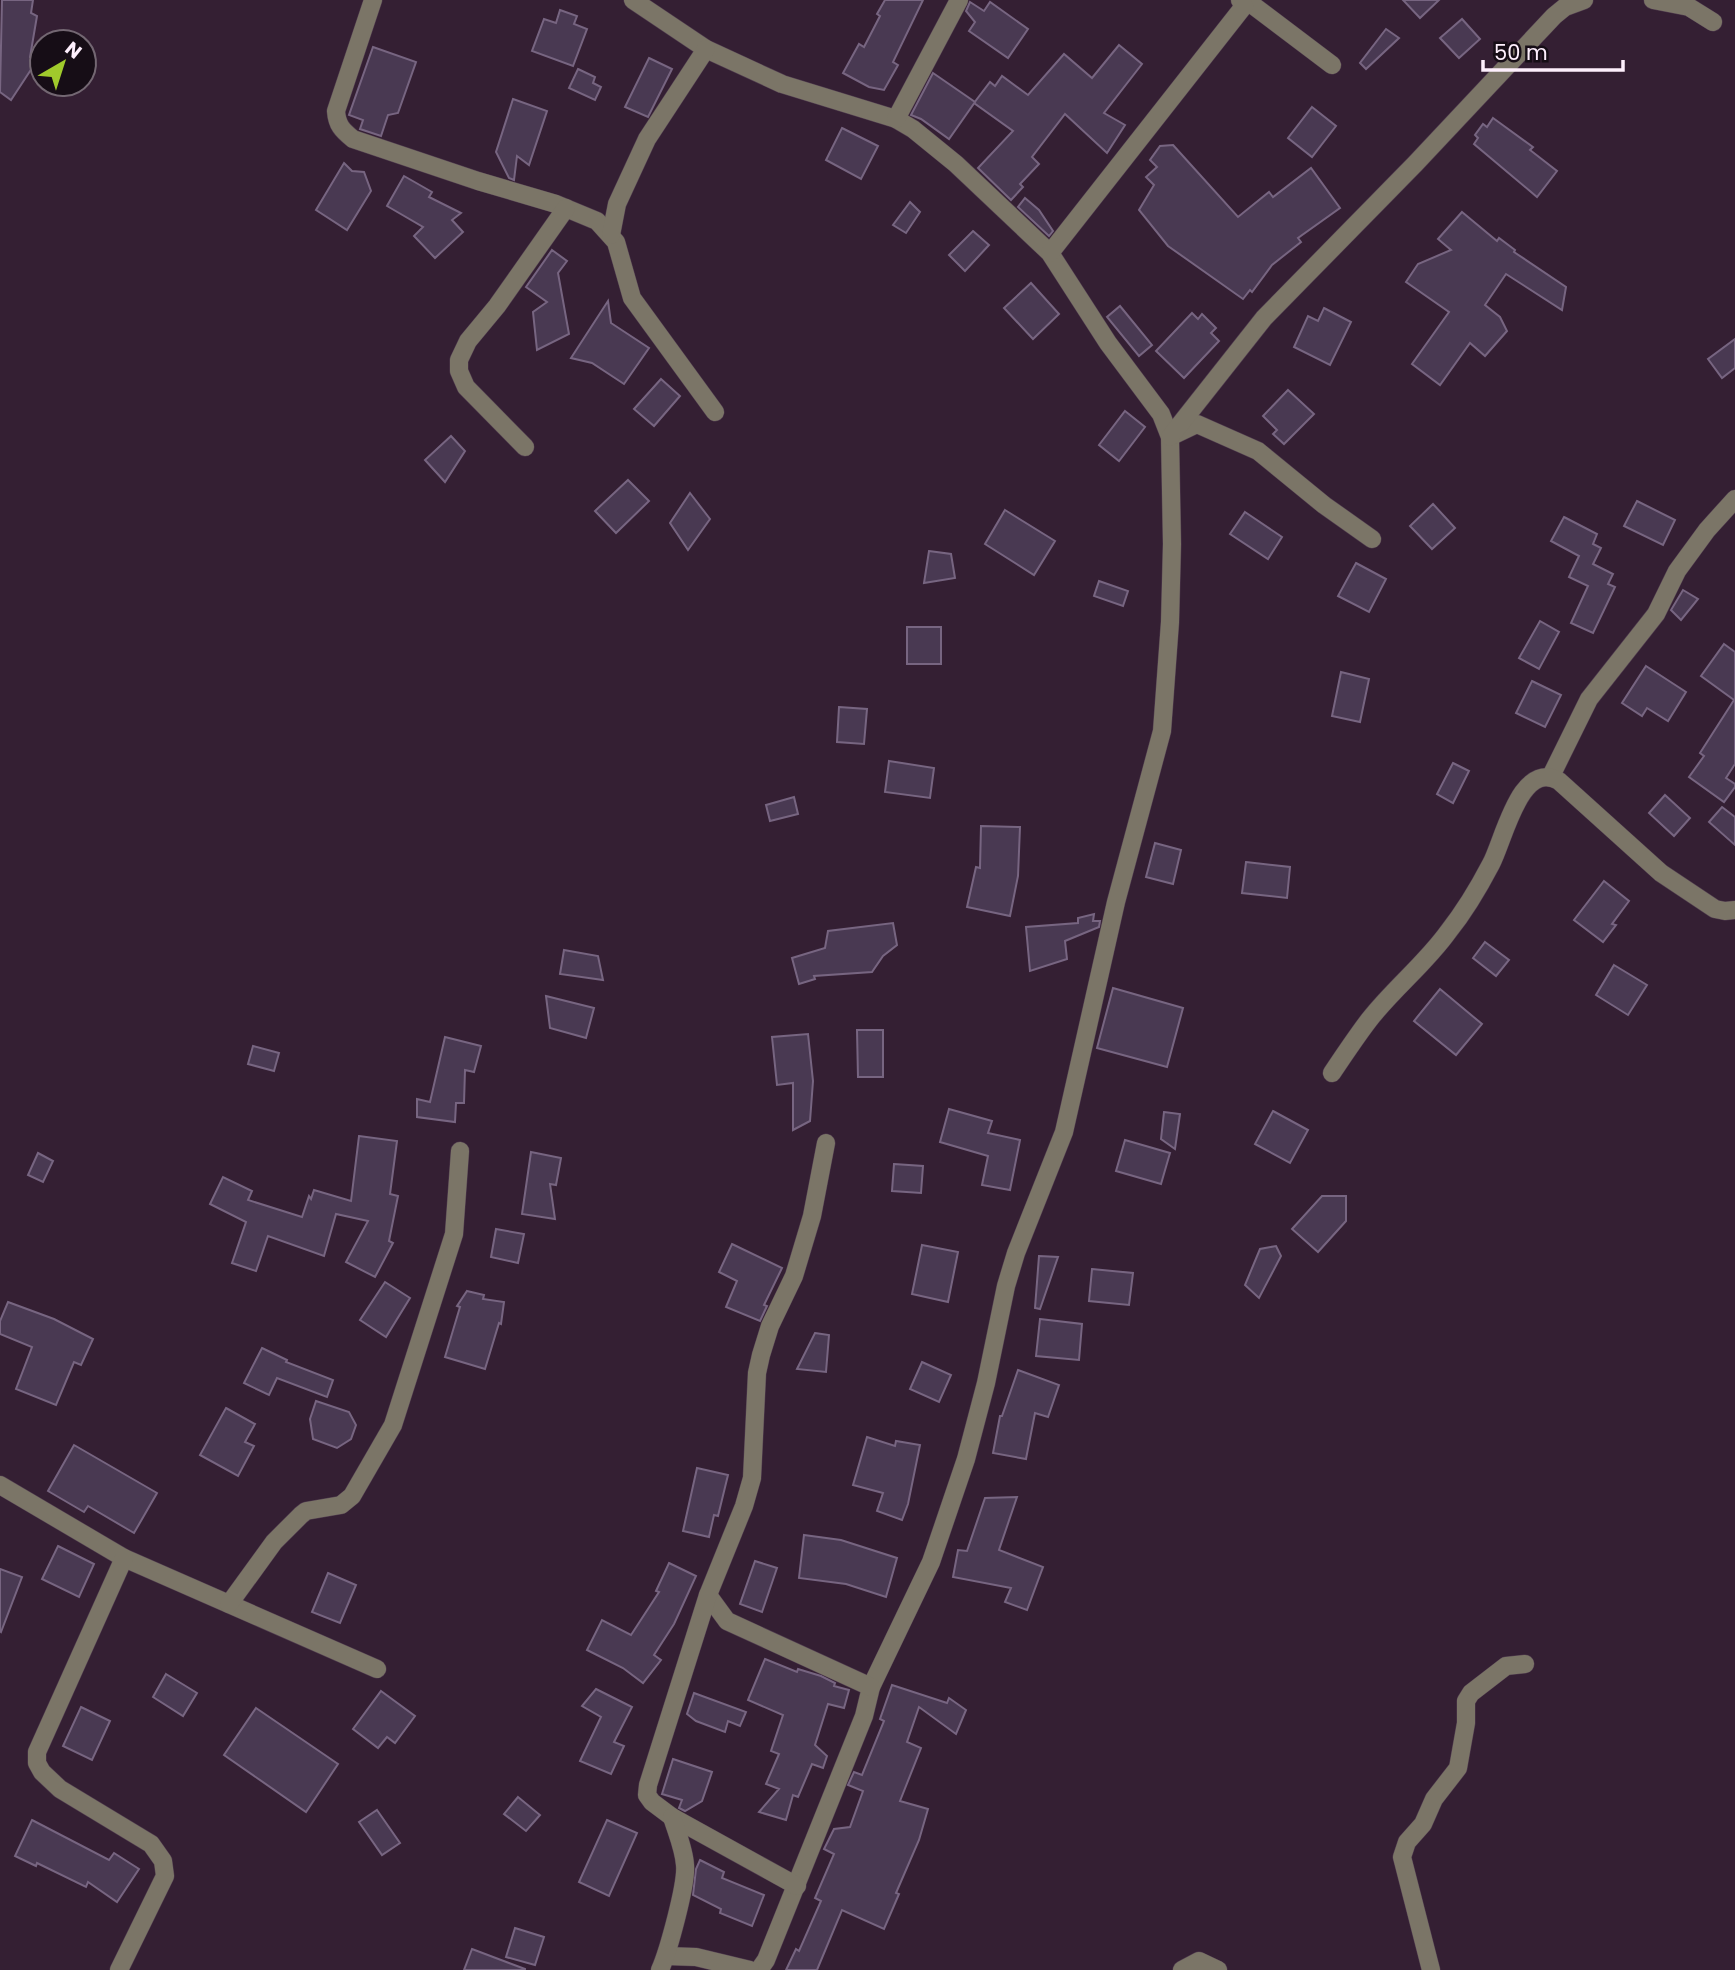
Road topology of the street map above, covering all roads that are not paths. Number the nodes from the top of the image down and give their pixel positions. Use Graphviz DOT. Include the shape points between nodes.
graph roads {
  1 [pos="373,0"];
  2 [pos="633,0"];
  3 [pos="959,0"];
  4 [pos="1240,0"];
  5 [pos="1247,0"];
  6 [pos="1653,0"];
  7 [pos="1573,2"];
  8 [pos="1713,22"];
  9 [pos="706,49"];
  10 [pos="1332,65"];
  11 [pos="896,119"];
  12 [pos="617,204"];
  13 [pos="566,208"];
  14 [pos="597,221"];
  15 [pos="611,235"];
  16 [pos="1050,253"];
  17 [pos="715,412"];
  18 [pos="1170,437"];
  19 [pos="525,447"];
  20 [pos="1735,499"];
  21 [pos="1372,539"];
  22 [pos="1551,776"];
  23 [pos="1735,910"];
  24 [pos="1332,1073"];
  25 [pos="826,1143"];
  26 [pos="460,1151"];
  27 [pos="0,1485"];
  28 [pos="124,1558"];
  29 [pos="708,1595"];
  30 [pos="229,1604"];
  31 [pos="1525,1664"];
  32 [pos="377,1669"];
  33 [pos="871,1687"];
  34 [pos="672,1817"];
  35 [pos="797,1886"];
  36 [pos="663,1963"];
  37 [pos="119,1970"];
  38 [pos="750,1970"];
  39 [pos="759,1970"];
  40 [pos="1182,1970"];
  41 [pos="1218,1970"];
  42 [pos="1431,1970"];
  1 -- 13 [label="street" via="336,111 343,130 353,139"];
  2 -- 9 [label="street"];
  3 -- 11 [label="street"];
  4 -- 16 [label="street" via="1244,6"];
  5 -- 10 [label="street"];
  6 -- 8 [label="street" via="1689,7"];
  7 -- 18 [label="street" via="1264,318"];
  9 -- 11 [label="street" via="782,83"];
  9 -- 12 [label="street" via="653,128"];
  11 -- 16 [label="street" via="956,164"];
  12 -- 14 [label="street"];
  12 -- 15 [label="street"];
  13 -- 14 [label="street"];
  13 -- 19 [label="street" via="468,341 460,360 466,387"];
  14 -- 15 [label="street"];
  15 -- 17 [label="street" via="632,298"];
  16 -- 18 [label="street" via="1161,414"];
  18 -- 21 [label="street" via="1197,425 1258,451"];
  18 -- 33 [label="street" via="1170,622 1162,731 1116,902 1064,1132 1006,1286 966,1459 931,1562"];
  20 -- 22 [label="street" via="1677,571 1656,614 1589,698"];
  22 -- 23 [label="street" via="1661,873 1715,909"];
  22 -- 24 [label="street" via="1532,781 1516,801 1491,865 1448,933 1370,1019"];
  25 -- 29 [label="street" via="794,1276 771,1326 757,1373 752,1478"];
  26 -- 30 [label="street" via="454,1234 393,1425 352,1496 341,1505 301,1515 274,1542"];
  27 -- 28 [label="street"];
  28 -- 30 [label="street"];
  28 -- 37 [label="street" via="37,1752 42,1772 60,1789 151,1844 163,1861 164,1876"];
  29 -- 33 [label="street" via="727,1621"];
  29 -- 34 [label="street" via="648,1785 652,1802"];
  30 -- 32 [label="street"];
  31 -- 42 [label="street" via="1506,1666 1471,1693 1466,1701 1458,1768 1403,1851"];
  33 -- 35 [label="street" via="864,1716"];
  34 -- 35 [label="street"];
  34 -- 36 [label="street" via="685,1873"];
  35 -- 39 [label="street"];
  36 -- 38 [label="street" via="696,1957"];
  40 -- 41 [label="street" via="1199,1961"];
}
